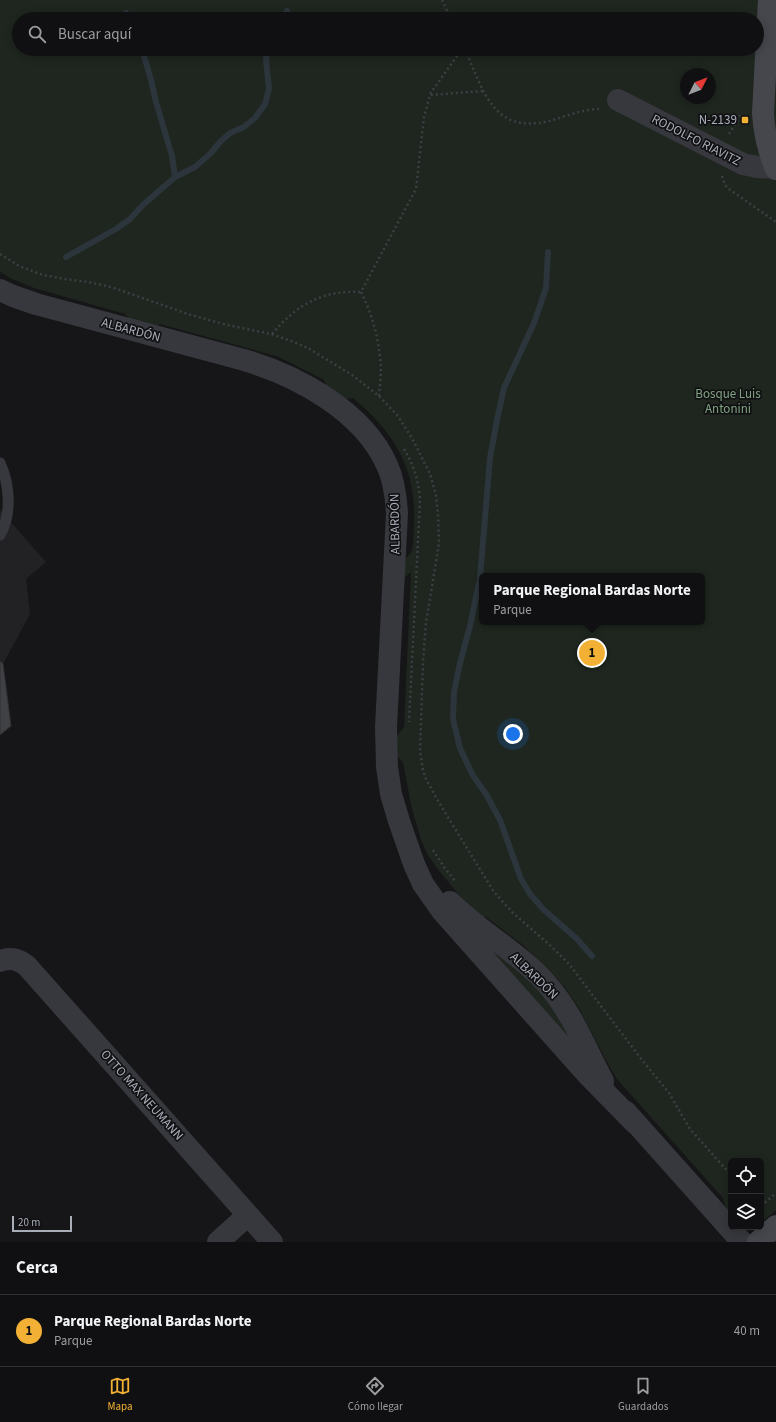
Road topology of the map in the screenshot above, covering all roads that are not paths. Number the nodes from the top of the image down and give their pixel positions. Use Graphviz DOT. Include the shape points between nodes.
graph roads {
  1 [pos="769,0"];
  2 [pos="610,105"];
  3 [pos="776,168"];
  4 [pos="0,290"];
  5 [pos="0,463"];
  6 [pos="0,535"];
  7 [pos="409,849"];
  8 [pos="3,960"];
  9 [pos="635,1123"];
  10 [pos="248,1215"];
  11 [pos="776,1226"];
  12 [pos="218,1242"];
  13 [pos="272,1242"];
  14 [pos="742,1242"];
  15 [pos="758,1242"];
  1 -- 3 [label="main road" via="763,128"];
  2 -- 3 [label="street, RODOLFO RIAVITZ" via="750,166"];
  4 -- 7 [label="street, ALBARDÓN" via="36,304 244,360 272,370 309,387 332,402 361,428 376,446 391,475 397,503 385,743 391,794"];
  5 -- 6 [label="lane" via="9,496 7,516"];
  7 -- 9 [label="street, ALBARDÓN" via="423,884 442,911 587,1074"];
  7 -- 9 [label="street, ALBARDÓN" via="426,876 447,900 531,969 557,996 579,1031 604,1083"];
  8 -- 10 [label="street, OTTO MAX NEUMANN" via="14,958 27,966"];
  9 -- 14 [label="street, ALBARDÓN"];
  10 -- 12 [label="street"];
  10 -- 13 [label="street, OTTO MAX NEUMANN"];
  11 -- 15 [label="main road"];
}
